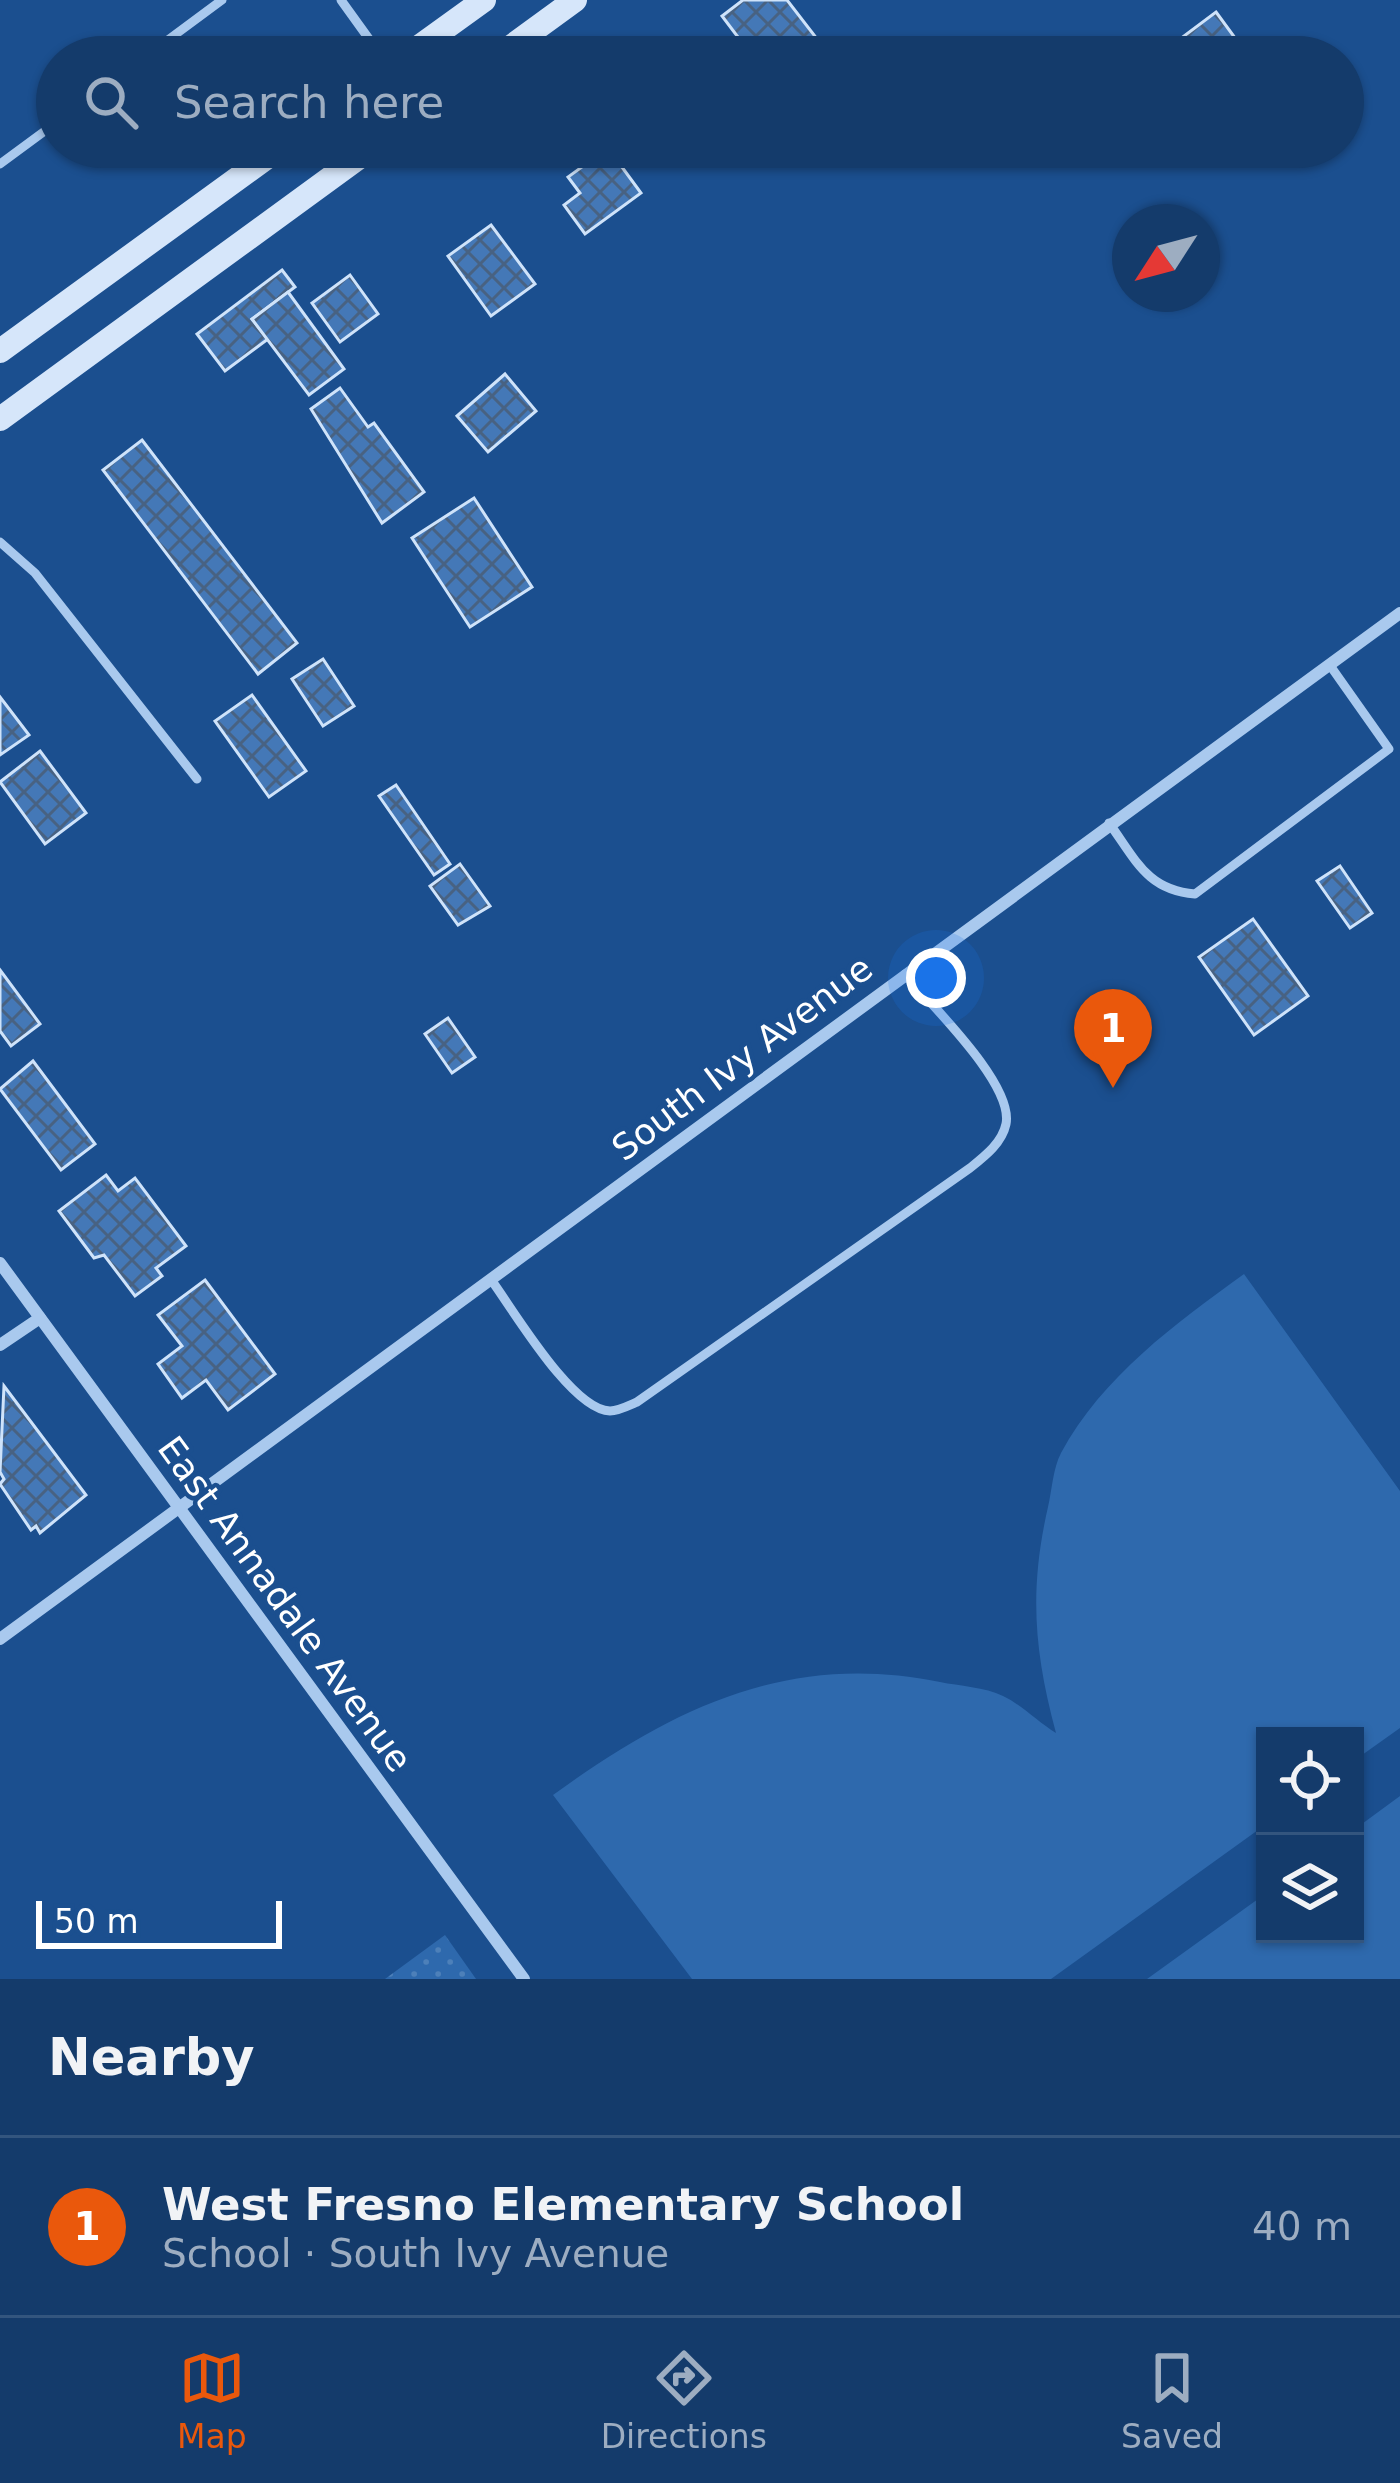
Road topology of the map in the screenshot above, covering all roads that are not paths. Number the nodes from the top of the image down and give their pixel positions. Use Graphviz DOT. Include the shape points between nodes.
graph roads {
  1 [pos="222,0"];
  2 [pos="341,0"];
  3 [pos="484,0"];
  4 [pos="575,0"];
  5 [pos="173,36"];
  6 [pos="367,36"];
  7 [pos="434,36"];
  8 [pos="525,36"];
  9 [pos="36,137"];
  10 [pos="0,164"];
  11 [pos="252,168"];
  12 [pos="344,168"];
  13 [pos="0,351"];
  14 [pos="0,419"];
  15 [pos="0,542"];
  16 [pos="1400,613"];
  17 [pos="1329,664"];
  18 [pos="197,779"];
  19 [pos="1109,824"];
  20 [pos="905,974"];
  21 [pos="0,1263"];
  22 [pos="492,1281"];
  23 [pos="40,1318"];
  24 [pos="0,1346"];
  25 [pos="180,1512"];
  26 [pos="0,1639"];
  27 [pos="524,1979"];
  1 -- 5 [label="lane"];
  2 -- 6 [label="lane"];
  3 -- 7 [label="main road"];
  4 -- 8 [label="main road"];
  9 -- 10 [label="lane"];
  11 -- 13 [label="main road"];
  12 -- 14 [label="main road"];
  15 -- 18 [label="lane" via="35,573"];
  16 -- 17 [label="street, South Ivy Avenue"];
  17 -- 19 [label="street, South Ivy Avenue"];
  17 -- 19 [label="lane" via="1389,749 1195,894 1167,892"];
  19 -- 20 [label="street, South Ivy Avenue"];
  20 -- 22 [label="street, South Ivy Avenue"];
  20 -- 22 [label="lane" via="988,1072 1005,1106 994,1148 970,1168 637,1402 610,1411 564,1380"];
  21 -- 23 [label="street, East Annadale Avenue"];
  22 -- 25 [label="street, South Ivy Avenue"];
  23 -- 24 [label="street"];
  23 -- 25 [label="street, East Annadale Avenue"];
  25 -- 26 [label="street, South Ivy Avenue"];
  25 -- 27 [label="street, East Annadale Avenue"];
}
